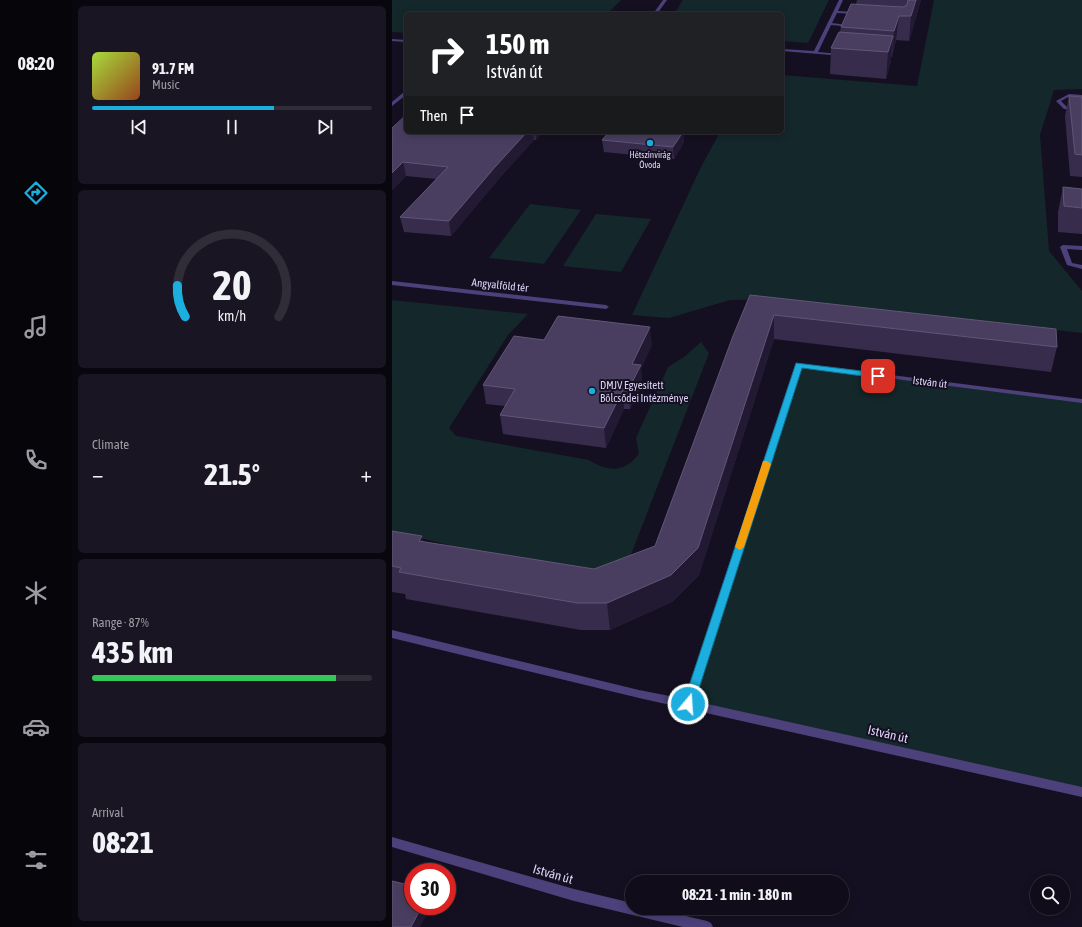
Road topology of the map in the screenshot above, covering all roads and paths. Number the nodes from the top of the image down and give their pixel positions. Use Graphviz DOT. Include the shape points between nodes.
graph roads {
  1 [pos="665,0"];
  2 [pos="841,0"];
  3 [pos="656,12"];
  4 [pos="836,12"];
  5 [pos="866,14"];
  6 [pos="829,24"];
  7 [pos="861,26"];
  8 [pos="392,40"];
  9 [pos="404,41"];
  10 [pos="784,50"];
  11 [pos="815,53"];
  12 [pos="846,55"];
  13 [pos="404,95"];
  14 [pos="1082,96"];
  15 [pos="392,105"];
  16 [pos="1082,109"];
  17 [pos="1082,248"];
  18 [pos="1082,267"];
  19 [pos="392,283"];
  20 [pos="606,307"];
  21 [pos="1082,401"];
  22 [pos="392,634"];
  23 [pos="688,704"];
  24 [pos="1082,792"];
  25 [pos="392,842"];
  26 [pos="707,927"];
  1 -- 3 [label="street"];
  2 -- 4 [label="street"];
  4 -- 5 [label="street"];
  4 -- 6 [label="street"];
  6 -- 7 [label="street"];
  6 -- 11 [label="street"];
  8 -- 9 [label="street"];
  10 -- 11 [label="street"];
  11 -- 12 [label="street"];
  13 -- 15 [label="street"];
  14 -- 16 [label="street" via="1069,95 1058,101 1066,108"];
  17 -- 18 [label="street" via="1064,247 1069,264"];
  19 -- 20 [label="street, Angyalföld tér"];
  21 -- 23 [label="street, István út" via="798,365"];
  22 -- 23 [label="street, István út"];
  23 -- 24 [label="street, István út"];
  25 -- 26 [label="street, István út" via="574,895"];
}
